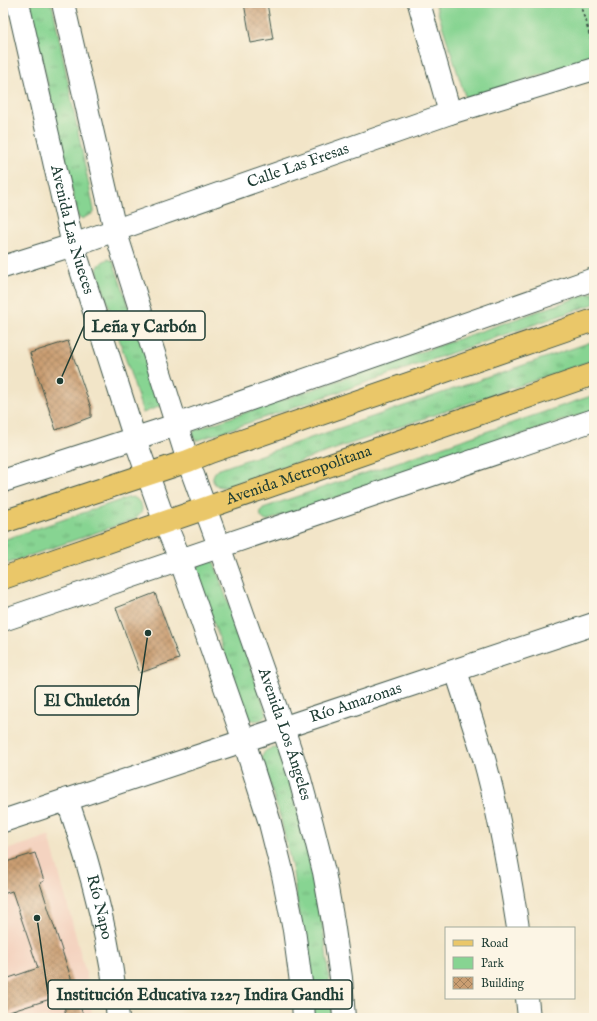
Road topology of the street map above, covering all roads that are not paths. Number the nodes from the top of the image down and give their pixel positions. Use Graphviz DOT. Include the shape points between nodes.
graph roads {
  1 [pos="18,3"];
  2 [pos="63,3"];
  3 [pos="419,3"];
  4 [pos="594,69"];
  5 [pos="450,113"];
  6 [pos="115,230"];
  7 [pos="73,245"];
  8 [pos="3,267"];
  9 [pos="594,279"];
  10 [pos="594,320"];
  11 [pos="594,374"];
  12 [pos="594,420"];
  13 [pos="176,425"];
  14 [pos="135,439"];
  15 [pos="188,461"];
  16 [pos="148,474"];
  17 [pos="3,481"];
  18 [pos="205,508"];
  19 [pos="3,522"];
  20 [pos="165,523"];
  21 [pos="219,546"];
  22 [pos="180,559"];
  23 [pos="3,578"];
  24 [pos="3,620"];
  25 [pos="594,624"];
  26 [pos="456,671"];
  27 [pos="283,728"];
  28 [pos="244,741"];
  29 [pos="67,799"];
  30 [pos="3,821"];
  31 [pos="518,927"];
  32 [pos="527,999"];
  33 [pos="118,1018"];
  34 [pos="304,1018"];
  35 [pos="344,1018"];
  36 [pos="529,1018"];
  1 -- 7 [label="street, Avenida Las Nueces"];
  2 -- 6 [label="street"];
  3 -- 5 [label="street"];
  4 -- 5 [label="street, Calle Las Fresas"];
  5 -- 6 [label="street, Calle Las Fresas"];
  6 -- 7 [label="street, Calle Las Fresas"];
  6 -- 13 [label="street"];
  7 -- 8 [label="street, Calle Las Fresas"];
  7 -- 14 [label="street, Avenida Las Nueces"];
  9 -- 13 [label="street"];
  10 -- 15 [label="main road"];
  11 -- 18 [label="main road, Avenida Metropolitana"];
  12 -- 21 [label="street"];
  13 -- 14 [label="street"];
  13 -- 15 [label="street"];
  14 -- 16 [label="street, Avenida Las Nueces"];
  14 -- 17 [label="street"];
  15 -- 16 [label="main road"];
  15 -- 18 [label="street, Avenida Los Ángeles"];
  16 -- 19 [label="main road"];
  16 -- 20 [label="street"];
  18 -- 20 [label="main road, Avenida Metropolitana"];
  18 -- 21 [label="street, Avenida Los Ángeles"];
  20 -- 22 [label="street"];
  20 -- 23 [label="main road, Avenida Metropolitana"];
  21 -- 22 [label="street"];
  21 -- 27 [label="street, Avenida Los Ángeles"];
  22 -- 24 [label="street"];
  22 -- 28 [label="street"];
  25 -- 26 [label="street, Río Amazonas"];
  26 -- 27 [label="street, Río Amazonas"];
  26 -- 31 [label="street" via="483,756 503,842"];
  27 -- 28 [label="street, Río Amazonas"];
  27 -- 35 [label="street, Avenida Los Ángeles" via="301,782 324,872 341,978"];
  28 -- 29 [label="street, Río Amazonas"];
  28 -- 34 [label="street" via="270,823 283,875 294,930"];
  29 -- 30 [label="street, Río Amazonas"];
  29 -- 33 [label="street, Río Napo" via="98,896"];
  32 -- 36 [label="street"];
}
